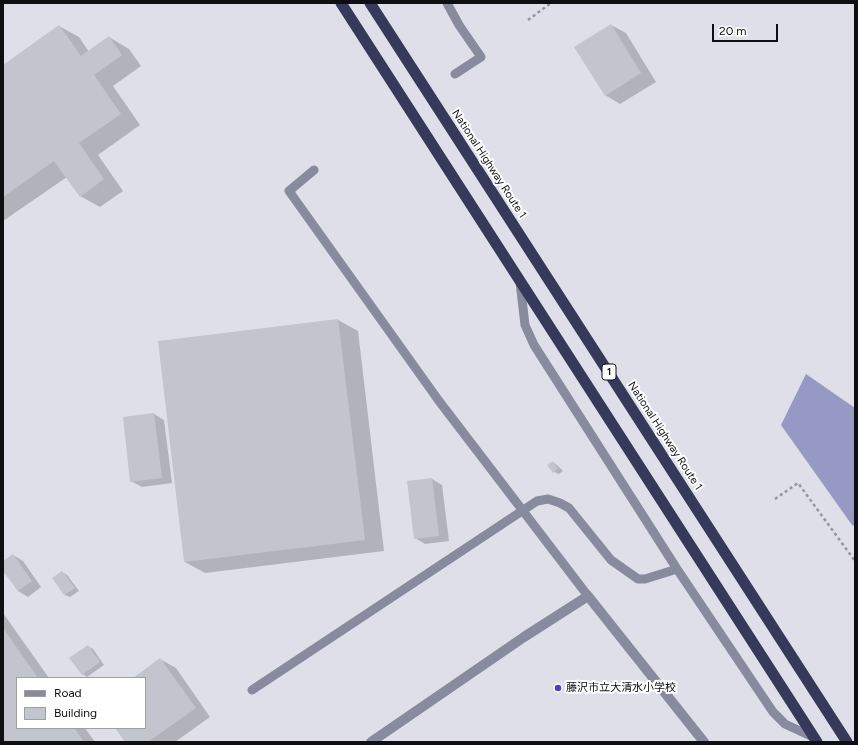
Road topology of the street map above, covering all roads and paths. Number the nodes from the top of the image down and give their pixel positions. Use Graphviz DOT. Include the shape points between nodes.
graph roads {
  1 [pos="341,3"];
  2 [pos="370,3"];
  3 [pos="447,3"];
  4 [pos="551,3"];
  5 [pos="528,20"];
  6 [pos="455,74"];
  7 [pos="314,170"];
  8 [pos="520,281"];
  9 [pos="775,499"];
  10 [pos="855,561"];
  11 [pos="677,569"];
  12 [pos="588,596"];
  13 [pos="252,690"];
  14 [pos="816,740"];
  15 [pos="372,742"];
  16 [pos="704,742"];
  17 [pos="847,742"];
  1 -- 8 [label="highway, 1"];
  2 -- 17 [label="highway, National Highway Route 1 / 1"];
  3 -- 6 [label="lane" via="481,57"];
  4 -- 5 [label="path"];
  7 -- 12 [label="lane" via="289,191 439,401"];
  8 -- 11 [label="lane" via="525,325 534,345"];
  8 -- 14 [label="highway, 1"];
  9 -- 10 [label="path" via="798,483"];
  11 -- 13 [label="lane" via="638,579 611,560 569,508 548,499 537,501"];
  11 -- 14 [label="lane" via="773,712 785,724"];
  12 -- 15 [label="street"];
  12 -- 16 [label="street"];
}
